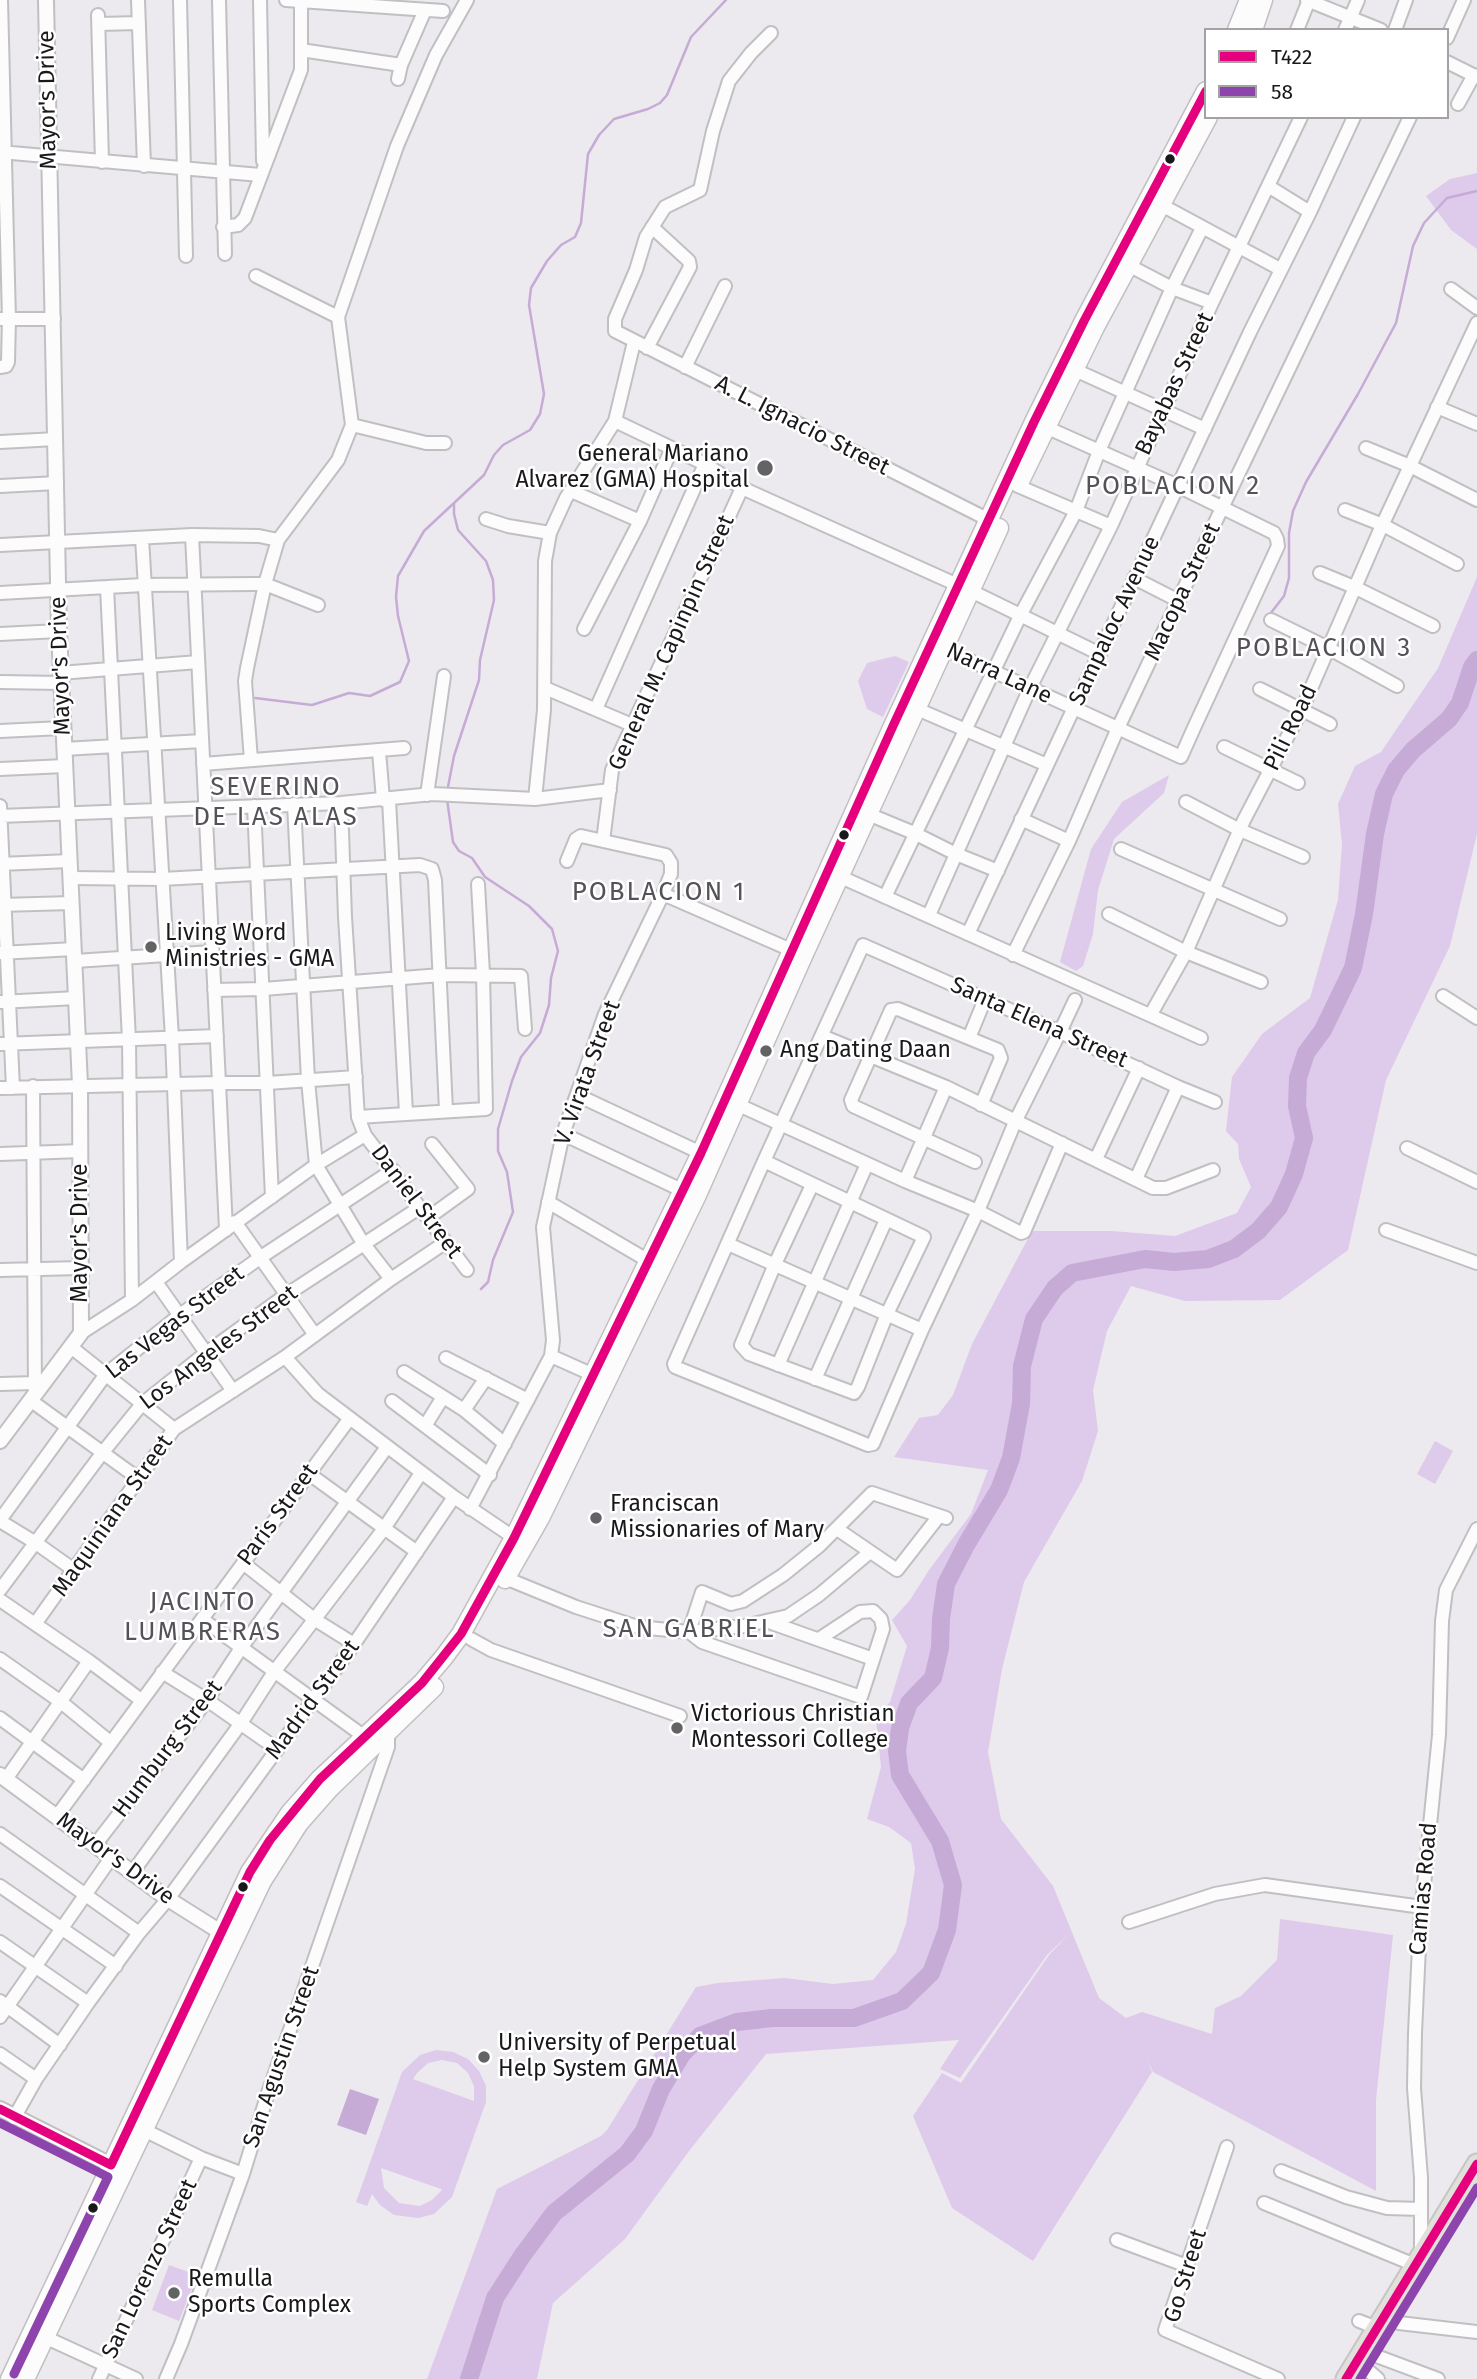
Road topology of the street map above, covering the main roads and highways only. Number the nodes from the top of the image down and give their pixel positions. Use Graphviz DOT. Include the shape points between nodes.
graph roads {
  1 [pos="1249,0"];
  2 [pos="1263,0"];
  3 [pos="1238,28"];
  4 [pos="1254,28"];
  5 [pos="1204,96"];
  6 [pos="1207,119"];
  7 [pos="1156,202"];
  8 [pos="1040,424"];
  9 [pos="994,523"];
  10 [pos="938,646"];
  11 [pos="879,774"];
  12 [pos="834,874"];
  13 [pos="731,1102"];
  14 [pos="689,1194"];
  15 [pos="600,1378"];
  16 [pos="500,1576"];
  17 [pos="370,1741"];
  18 [pos="228,1936"];
  19 [pos="1477,2164"];
  20 [pos="117,2168"];
  21 [pos="39,2335"];
  22 [pos="1354,2366"];
  23 [pos="10,2379"];
  24 [pos="25,2379"];
  1 -- 3 [label="main road"];
  2 -- 4 [label="main road"];
  5 -- 7 [label="main road"];
  6 -- 7 [label="main road"];
  7 -- 8 [label="main road" via="1075,370"];
  7 -- 8 [label="main road" via="1084,321"];
  8 -- 9 [label="main road"];
  8 -- 9 [label="main road" via="1017,486"];
  9 -- 10 [label="main road"];
  10 -- 11 [label="main road"];
  10 -- 11 [label="main road" via="917,709"];
  11 -- 12 [label="main road"];
  11 -- 12 [label="main road" via="868,814"];
  12 -- 13 [label="main road"];
  13 -- 14 [label="main road"];
  13 -- 14 [label="main road" via="701,1153"];
  14 -- 15 [label="main road"];
  14 -- 15 [label="main road" via="647,1260"];
  15 -- 16 [label="main road"];
  16 -- 17 [label="main road" via="444,1657"];
  16 -- 17 [label="main road" via="471,1639 431,1690 388,1733"];
  17 -- 18 [label="main road" via="320,1779 270,1840 250,1872"];
  18 -- 20 [label="main road"];
  18 -- 20 [label="main road" via="144,2130"];
  19 -- 22 [label="highway" via="1377,2319"];
  20 -- 21 [label="main road"];
  21 -- 23 [label="main road"];
  21 -- 24 [label="main road"];
}
